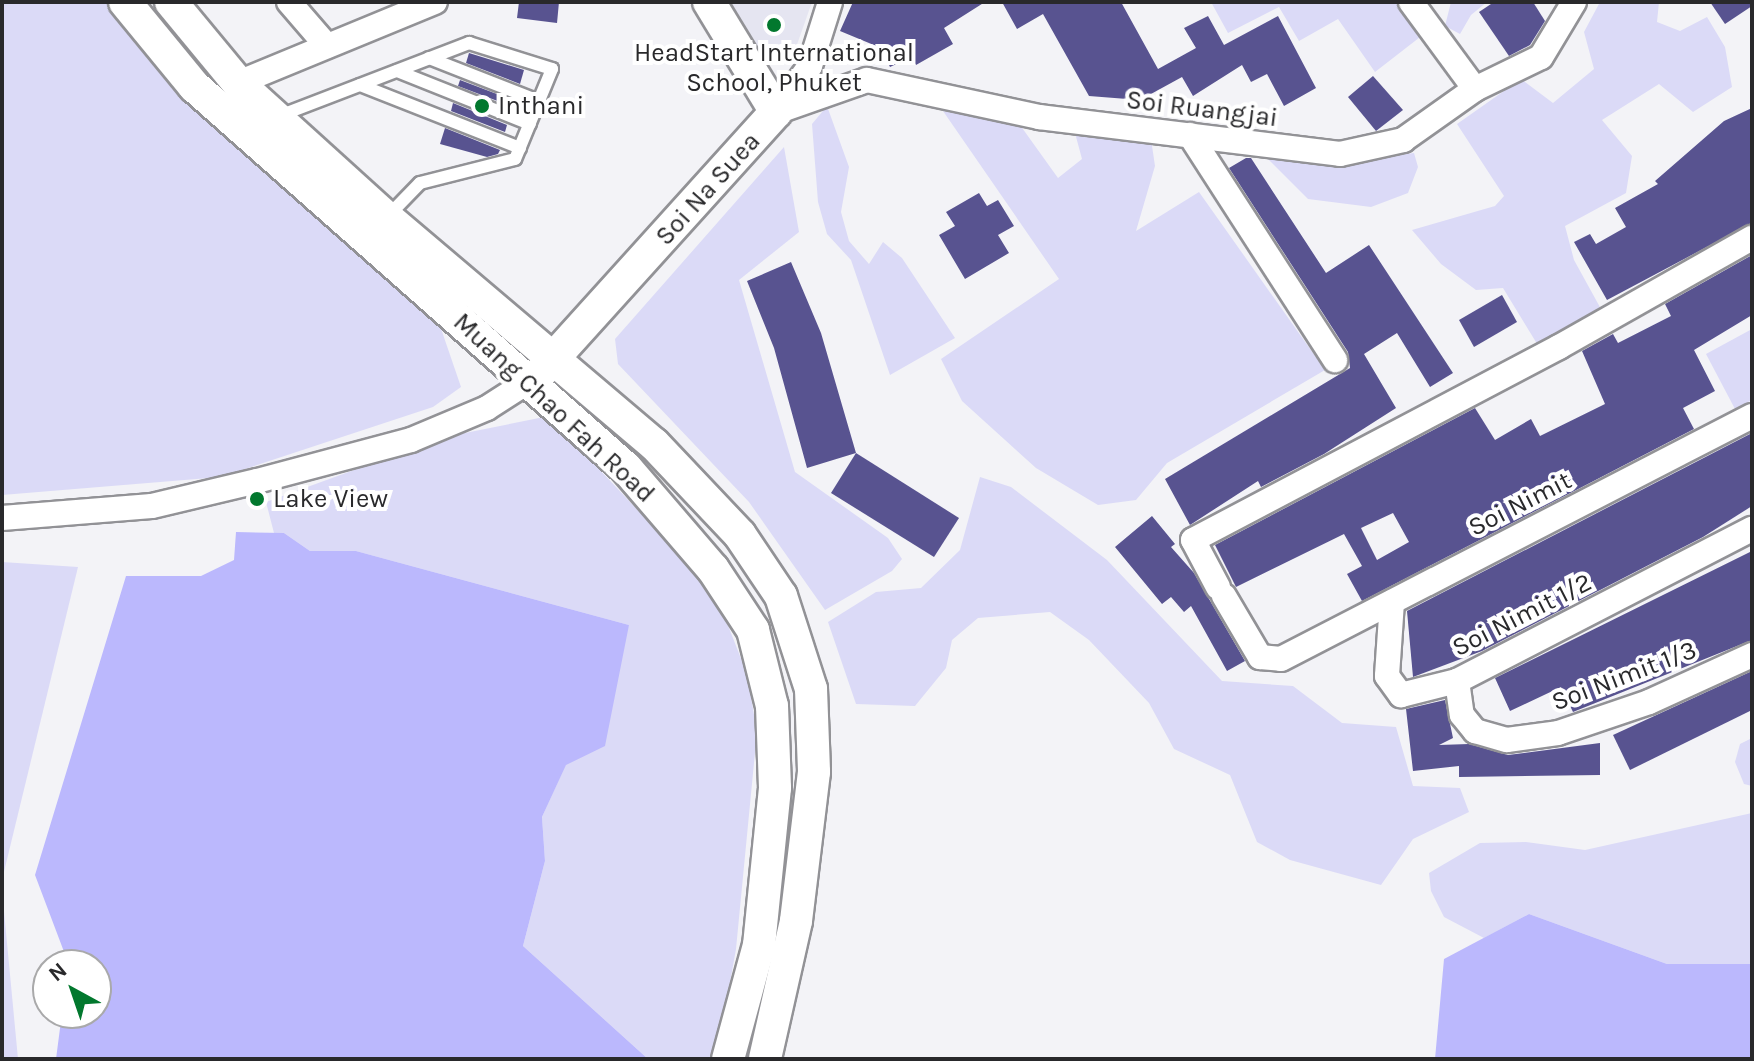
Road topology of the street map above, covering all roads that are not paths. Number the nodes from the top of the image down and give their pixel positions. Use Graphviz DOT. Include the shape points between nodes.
graph roads {
  1 [pos="125,2"];
  2 [pos="171,2"];
  3 [pos="289,2"];
  4 [pos="435,2"];
  5 [pos="709,2"];
  6 [pos="830,2"];
  7 [pos="1411,2"];
  8 [pos="1574,2"];
  9 [pos="327,46"];
  10 [pos="429,58"];
  11 [pos="397,71"];
  12 [pos="238,83"];
  13 [pos="360,85"];
  14 [pos="1475,89"];
  15 [pos="539,101"];
  16 [pos="776,112"];
  17 [pos="276,117"];
  18 [pos="530,124"];
  19 [pos="1190,135"];
  20 [pos="520,148"];
  21 [pos="386,217"];
  22 [pos="1752,238"];
  23 [pos="557,359"];
  24 [pos="1335,360"];
  25 [pos="529,381"];
  26 [pos="1752,416"];
  27 [pos="654,444"];
  28 [pos="626,468"];
  29 [pos="2,518"];
  30 [pos="1752,529"];
  31 [pos="1392,602"];
  32 [pos="1752,655"];
  33 [pos="1457,681"];
  34 [pos="728,1059"];
  35 [pos="765,1059"];
  1 -- 25 [label="street, Muang Chao Fah Road" via="194,86"];
  2 -- 12 [label="street, Muang Chao Fah Road"];
  3 -- 9 [label="street"];
  4 -- 9 [label="street"];
  5 -- 16 [label="street"];
  6 -- 16 [label="street, Soi Na Suea" via="810,66"];
  7 -- 14 [label="street"];
  8 -- 14 [label="street, Soi Ruangjai" via="1541,57"];
  9 -- 12 [label="street"];
  10 -- 11 [label="lane"];
  10 -- 15 [label="lane"];
  10 -- 15 [label="lane" via="469,43 552,69"];
  11 -- 13 [label="lane"];
  11 -- 18 [label="lane"];
  12 -- 17 [label="street, Muang Chao Fah Road"];
  13 -- 17 [label="lane"];
  13 -- 20 [label="lane"];
  14 -- 19 [label="street, Soi Ruangjai" via="1403,140 1340,154"];
  15 -- 18 [label="lane"];
  16 -- 19 [label="street, Soi Ruangjai" via="867,80 1039,117"];
  16 -- 23 [label="street, Soi Na Suea"];
  17 -- 21 [label="street, Muang Chao Fah Road"];
  18 -- 20 [label="lane"];
  19 -- 24 [label="street"];
  20 -- 21 [label="lane" via="515,159 420,183"];
  21 -- 23 [label="street, Muang Chao Fah Road"];
  22 -- 31 [label="street, Soi Nimit" via="1559,347 1193,540 1250,645 1269,661"];
  23 -- 25 [label="street, Soi Na Suea"];
  23 -- 27 [label="street, Muang Chao Fah Road"];
  25 -- 28 [label="street, Muang Chao Fah Road"];
  25 -- 29 [label="street" via="487,408 411,440 272,477 152,506"];
  26 -- 31 [label="street, Soi Nimit"];
  27 -- 28 [label="street"];
  27 -- 35 [label="street, Muang Chao Fah Road" via="740,535 781,596 811,689 814,772 796,921"];
  28 -- 34 [label="street, Muang Chao Fah Road" via="713,569 753,630 772,706 775,788 759,945"];
  30 -- 33 [label="street, Soi Nimit 1/2"];
  31 -- 33 [label="street, Soi Nimit 1/2" via="1387,676 1392,689 1401,695"];
  32 -- 33 [label="street, Soi Nimit 1/3" via="1649,702 1558,733 1507,740 1475,731 1462,715"];
}
